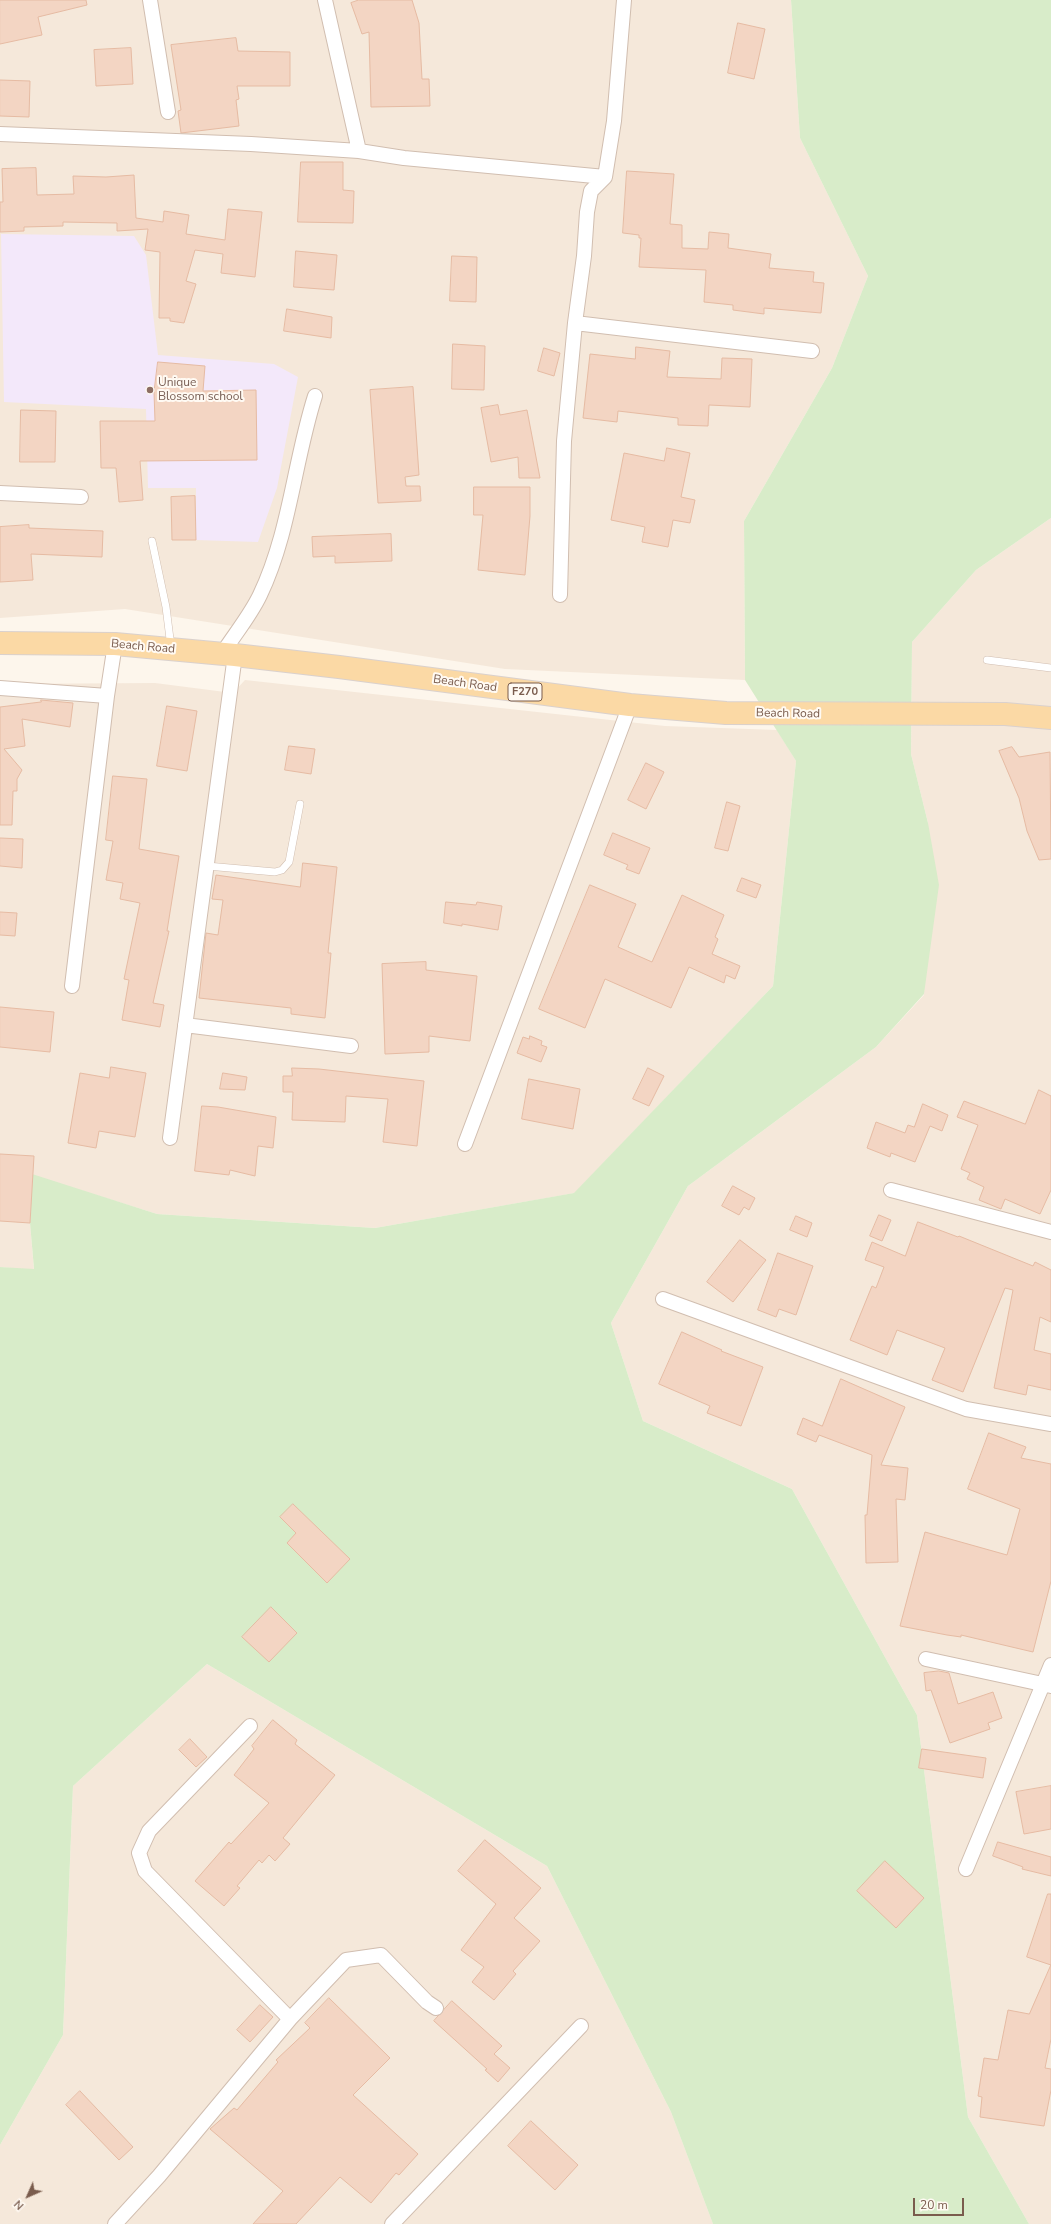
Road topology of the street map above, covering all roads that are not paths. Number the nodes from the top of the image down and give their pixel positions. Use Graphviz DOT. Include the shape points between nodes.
graph roads {
  1 [pos="150,0"];
  2 [pos="325,0"];
  3 [pos="624,0"];
  4 [pos="168,112"];
  5 [pos="0,134"];
  6 [pos="359,151"];
  7 [pos="605,177"];
  8 [pos="575,324"];
  9 [pos="812,351"];
  10 [pos="314,396"];
  11 [pos="0,493"];
  12 [pos="81,497"];
  13 [pos="152,541"];
  14 [pos="560,595"];
  15 [pos="0,643"];
  16 [pos="115,644"];
  17 [pos="171,650"];
  18 [pos="228,654"];
  19 [pos="986,660"];
  20 [pos="1051,668"];
  21 [pos="0,688"];
  22 [pos="107,696"];
  23 [pos="630,706"];
  24 [pos="1051,718"];
  25 [pos="300,804"];
  26 [pos="207,866"];
  27 [pos="72,986"];
  28 [pos="185,1025"];
  29 [pos="351,1046"];
  30 [pos="170,1138"];
  31 [pos="465,1144"];
  32 [pos="891,1190"];
  33 [pos="1051,1232"];
  34 [pos="663,1299"];
  35 [pos="1051,1424"];
  36 [pos="926,1659"];
  37 [pos="1051,1666"];
  38 [pos="1047,1685"];
  39 [pos="250,1726"];
  40 [pos="966,1869"];
  41 [pos="436,2008"];
  42 [pos="290,2019"];
  43 [pos="581,2026"];
  44 [pos="115,2224"];
  45 [pos="392,2224"];
  1 -- 4 [label="street"];
  2 -- 6 [label="street"];
  3 -- 7 [label="street" via="614,121"];
  5 -- 6 [label="street" via="243,143"];
  6 -- 7 [label="street" via="404,158"];
  7 -- 8 [label="street" via="591,191"];
  8 -- 9 [label="street"];
  8 -- 14 [label="street" via="564,441"];
  10 -- 18 [label="street" via="299,454 293,492 273,563 260,596"];
  11 -- 12 [label="street"];
  13 -- 17 [label="lane" via="166,607"];
  15 -- 16 [label="main road, Beach Road / F270"];
  16 -- 17 [label="main road, Beach Road / F270"];
  16 -- 22 [label="street"];
  17 -- 18 [label="main road, Beach Road / F270"];
  18 -- 23 [label="main road, Beach Road / F270"];
  18 -- 26 [label="street"];
  19 -- 20 [label="lane"];
  21 -- 22 [label="street"];
  22 -- 27 [label="street"];
  23 -- 24 [label="main road, Beach Road / F270" via="726,713 1004,714"];
  23 -- 31 [label="street"];
  25 -- 26 [label="lane" via="288,862 282,870 274,872"];
  26 -- 28 [label="street"];
  28 -- 29 [label="street"];
  28 -- 30 [label="street"];
  32 -- 33 [label="street"];
  34 -- 35 [label="street" via="966,1409"];
  36 -- 38 [label="street"];
  37 -- 38 [label="street"];
  38 -- 40 [label="street"];
  39 -- 42 [label="street" via="149,1831 139,1853 145,1871"];
  41 -- 42 [label="street" via="427,2002 382,1955 346,1960"];
  42 -- 44 [label="street" via="159,2176"];
  43 -- 45 [label="street"];
}
